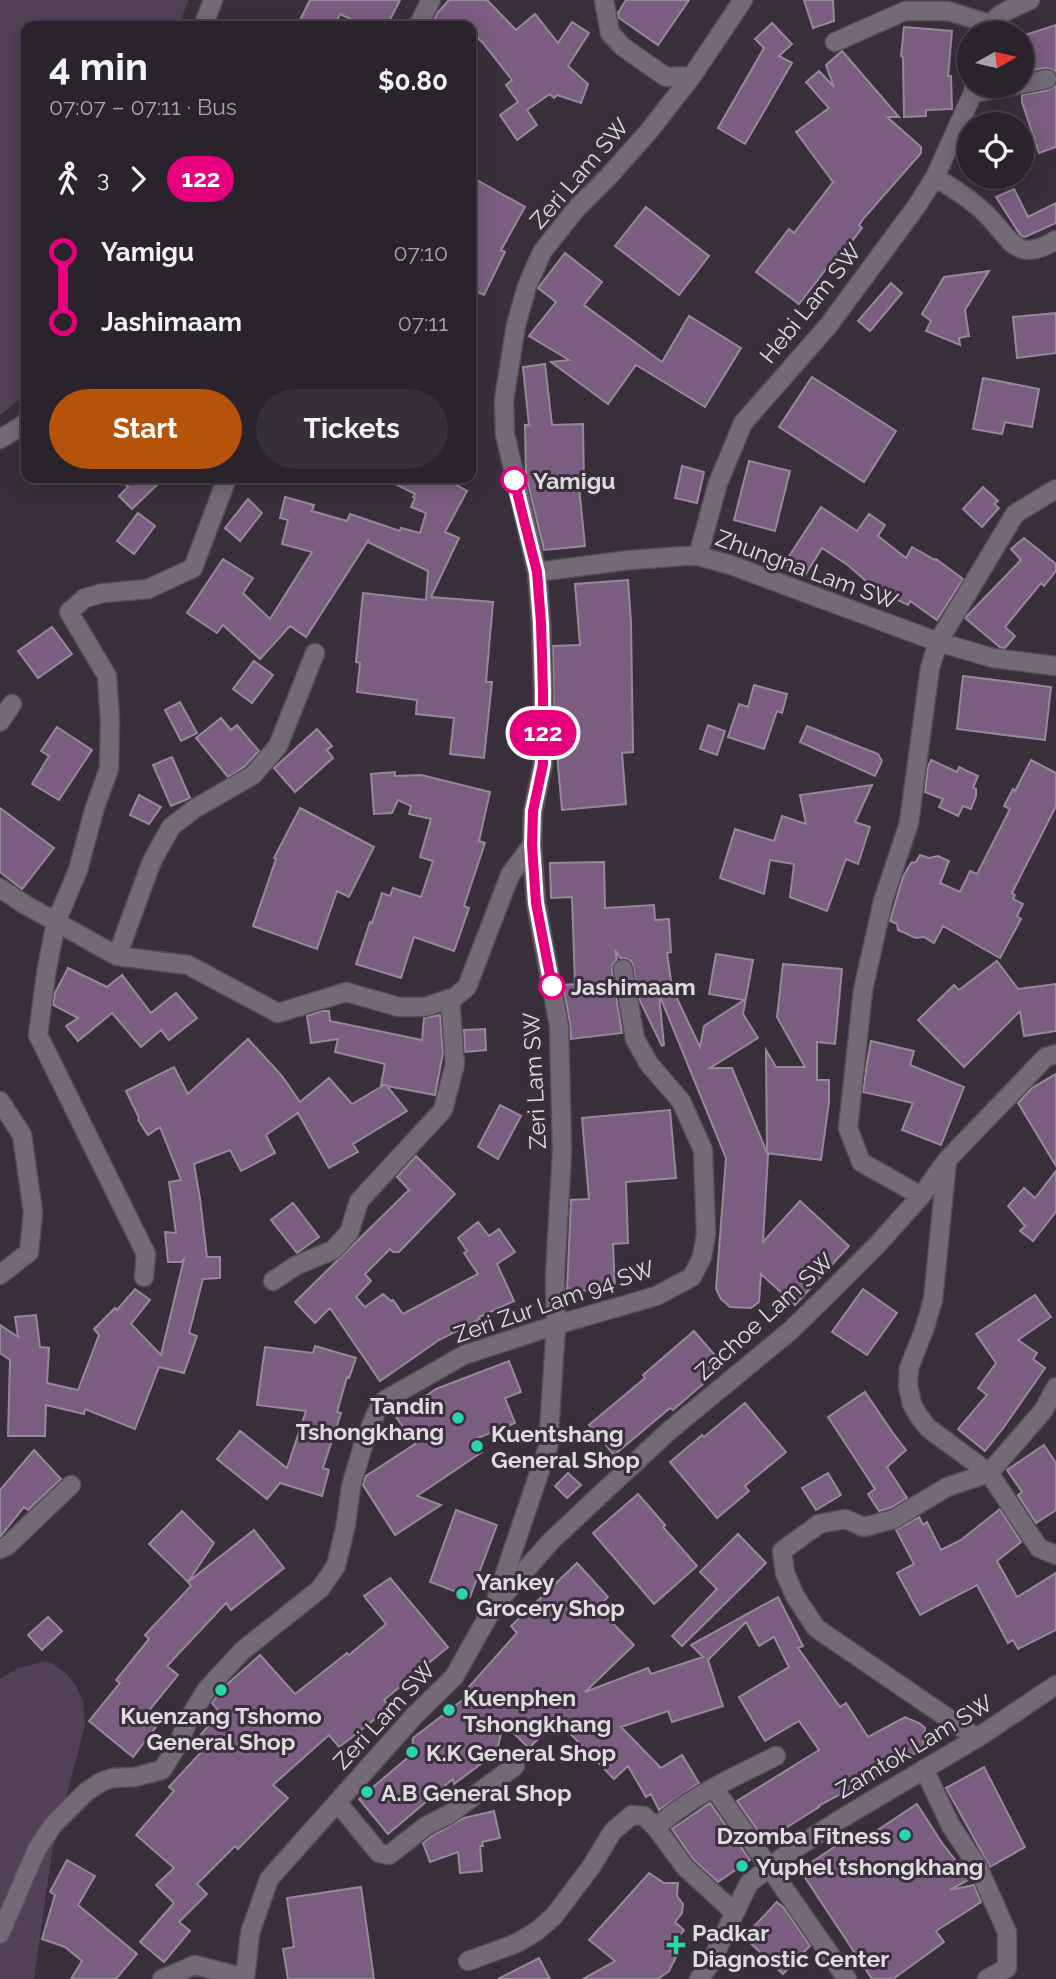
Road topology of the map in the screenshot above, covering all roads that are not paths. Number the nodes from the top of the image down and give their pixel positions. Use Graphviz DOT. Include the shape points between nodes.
graph roads {
  1 [pos="214,0"];
  2 [pos="431,0"];
  3 [pos="604,0"];
  4 [pos="743,0"];
  5 [pos="1030,0"];
  6 [pos="205,21"];
  7 [pos="420,21"];
  8 [pos="970,21"];
  9 [pos="995,21"];
  10 [pos="835,42"];
  11 [pos="692,76"];
  12 [pos="1047,79"];
  13 [pos="1034,82"];
  14 [pos="970,98"];
  15 [pos="934,177"];
  16 [pos="1056,240"];
  17 [pos="21,425"];
  18 [pos="0,439"];
  19 [pos="225,483"];
  20 [pos="1056,489"];
  21 [pos="698,556"];
  22 [pos="537,572"];
  23 [pos="938,642"];
  24 [pos="315,653"];
  25 [pos="1056,666"];
  26 [pos="12,704"];
  27 [pos="0,722"];
  28 [pos="532,845"];
  29 [pos="0,888"];
  30 [pos="57,922"];
  31 [pos="117,956"];
  32 [pos="623,969"];
  33 [pos="450,999"];
  34 [pos="1056,1054"];
  35 [pos="0,1101"];
  36 [pos="947,1160"];
  37 [pos="921,1196"];
  38 [pos="0,1275"];
  39 [pos="144,1277"];
  40 [pos="273,1281"];
  41 [pos="556,1325"];
  42 [pos="1056,1387"];
  43 [pos="989,1473"];
  44 [pos="71,1485"];
  45 [pos="0,1549"];
  46 [pos="1056,1555"];
  47 [pos="494,1606"];
  48 [pos="1056,1685"];
  49 [pos="977,1738"];
  50 [pos="776,1756"];
  51 [pos="514,1766"];
  52 [pos="925,1769"];
  53 [pos="713,1788"];
  54 [pos="337,1802"];
  55 [pos="656,1828"];
  56 [pos="769,1868"];
  57 [pos="735,1913"];
  58 [pos="0,1934"];
  59 [pos="468,1961"];
  60 [pos="162,1979"];
  61 [pos="245,1979"];
  62 [pos="699,1979"];
  63 [pos="847,1979"];
  64 [pos="987,1979"];
  1 -- 6 [label="street"];
  2 -- 7 [label="street"];
  3 -- 11 [label="street" via="610,33 623,47 666,77"];
  4 -- 11 [label="street, Zeri Lam SW"];
  5 -- 9 [label="street"];
  8 -- 10 [label="street" via="948,11 905,11"];
  11 -- 22 [label="street, Zeri Lam SW" via="542,251 527,286 504,400 505,434"];
  12 -- 13 [label="street"];
  14 -- 15 [label="street, Hebi Lam SW"];
  15 -- 16 [label="street" via="968,198 1018,248 1034,251"];
  15 -- 21 [label="street, Hebi Lam SW" via="828,326 743,423 718,482"];
  17 -- 18 [label="street"];
  19 -- 30 [label="street" via="193,568 148,589 85,598 69,612 107,676 109,769"];
  20 -- 23 [label="street" via="1015,514"];
  21 -- 22 [label="street, Zhungna Lam SW"];
  21 -- 23 [label="street, Zhungna Lam SW"];
  22 -- 28 [label="street, Zeri Lam SW" via="543,764 533,811"];
  23 -- 25 [label="street, Zhungna Lam SW" via="993,658"];
  23 -- 37 [label="street" via="930,668 909,823 883,901 863,990 848,1128 862,1161"];
  24 -- 31 [label="street" via="278,746 253,775 171,827 152,861"];
  26 -- 27 [label="street"];
  28 -- 33 [label="street" via="510,875 467,987"];
  28 -- 41 [label="street, Zeri Lam SW" via="536,903 559,1026 562,1152"];
  29 -- 30 [label="street"];
  30 -- 31 [label="street"];
  30 -- 39 [label="street" via="38,1035 146,1254"];
  31 -- 33 [label="street" via="188,965 278,1013 346,992 399,1007 425,1007"];
  32 -- 41 [label="street, Zeri Zur Lam 94 SW" via="635,1039 649,1064 681,1101 703,1150 706,1234 702,1257 692,1277 656,1296"];
  33 -- 40 [label="street" via="455,1064 443,1110 359,1201 349,1233 333,1250"];
  34 -- 36 [label="street, Zachoe Lam SW" via="1046,1057"];
  35 -- 38 [label="street" via="22,1135 33,1212 29,1252"];
  36 -- 37 [label="street, Zachoe Lam SW"];
  36 -- 43 [label="street" via="933,1300 909,1368 908,1386 912,1404 928,1428"];
  37 -- 47 [label="street, Zachoe Lam SW" via="790,1331 669,1431 551,1541"];
  41 -- 47 [label="street, Zeri Lam SW" via="548,1447"];
  41 -- 58 [label="street, Zeri Zur Lam 94 SW" via="464,1355 385,1400 363,1446 336,1566 326,1582 242,1651 207,1689 162,1770 101,1782 53,1825 37,1849"];
  42 -- 43 [label="street" via="1043,1411"];
  43 -- 46 [label="street" via="1039,1548"];
  43 -- 49 [label="street" via="947,1488 894,1519 864,1527 845,1519 818,1524 782,1551 794,1596 816,1628"];
  44 -- 45 [label="street"];
  47 -- 54 [label="street, Zeri Lam SW" via="454,1677"];
  48 -- 49 [label="street, Zamtok Lam SW"];
  49 -- 52 [label="street, Zamtok Lam SW"];
  50 -- 53 [label="street"];
  51 -- 54 [label="street" via="389,1854 379,1853"];
  52 -- 56 [label="street, Zamtok Lam SW"];
  52 -- 64 [label="street" via="1007,1932 1007,1968"];
  53 -- 55 [label="street"];
  53 -- 56 [label="street"];
  54 -- 61 [label="street, Zeri Lam SW" via="269,1879 250,1933"];
  55 -- 57 [label="street" via="685,1867"];
  55 -- 59 [label="street" via="644,1816 632,1815 613,1831 554,1916 517,1943"];
  56 -- 57 [label="street, Zamtok Lam SW" via="749,1883"];
  56 -- 63 [label="street"];
  57 -- 62 [label="street, Zamtok Lam SW"];
  60 -- 61 [label="street" via="195,1965"];
}
